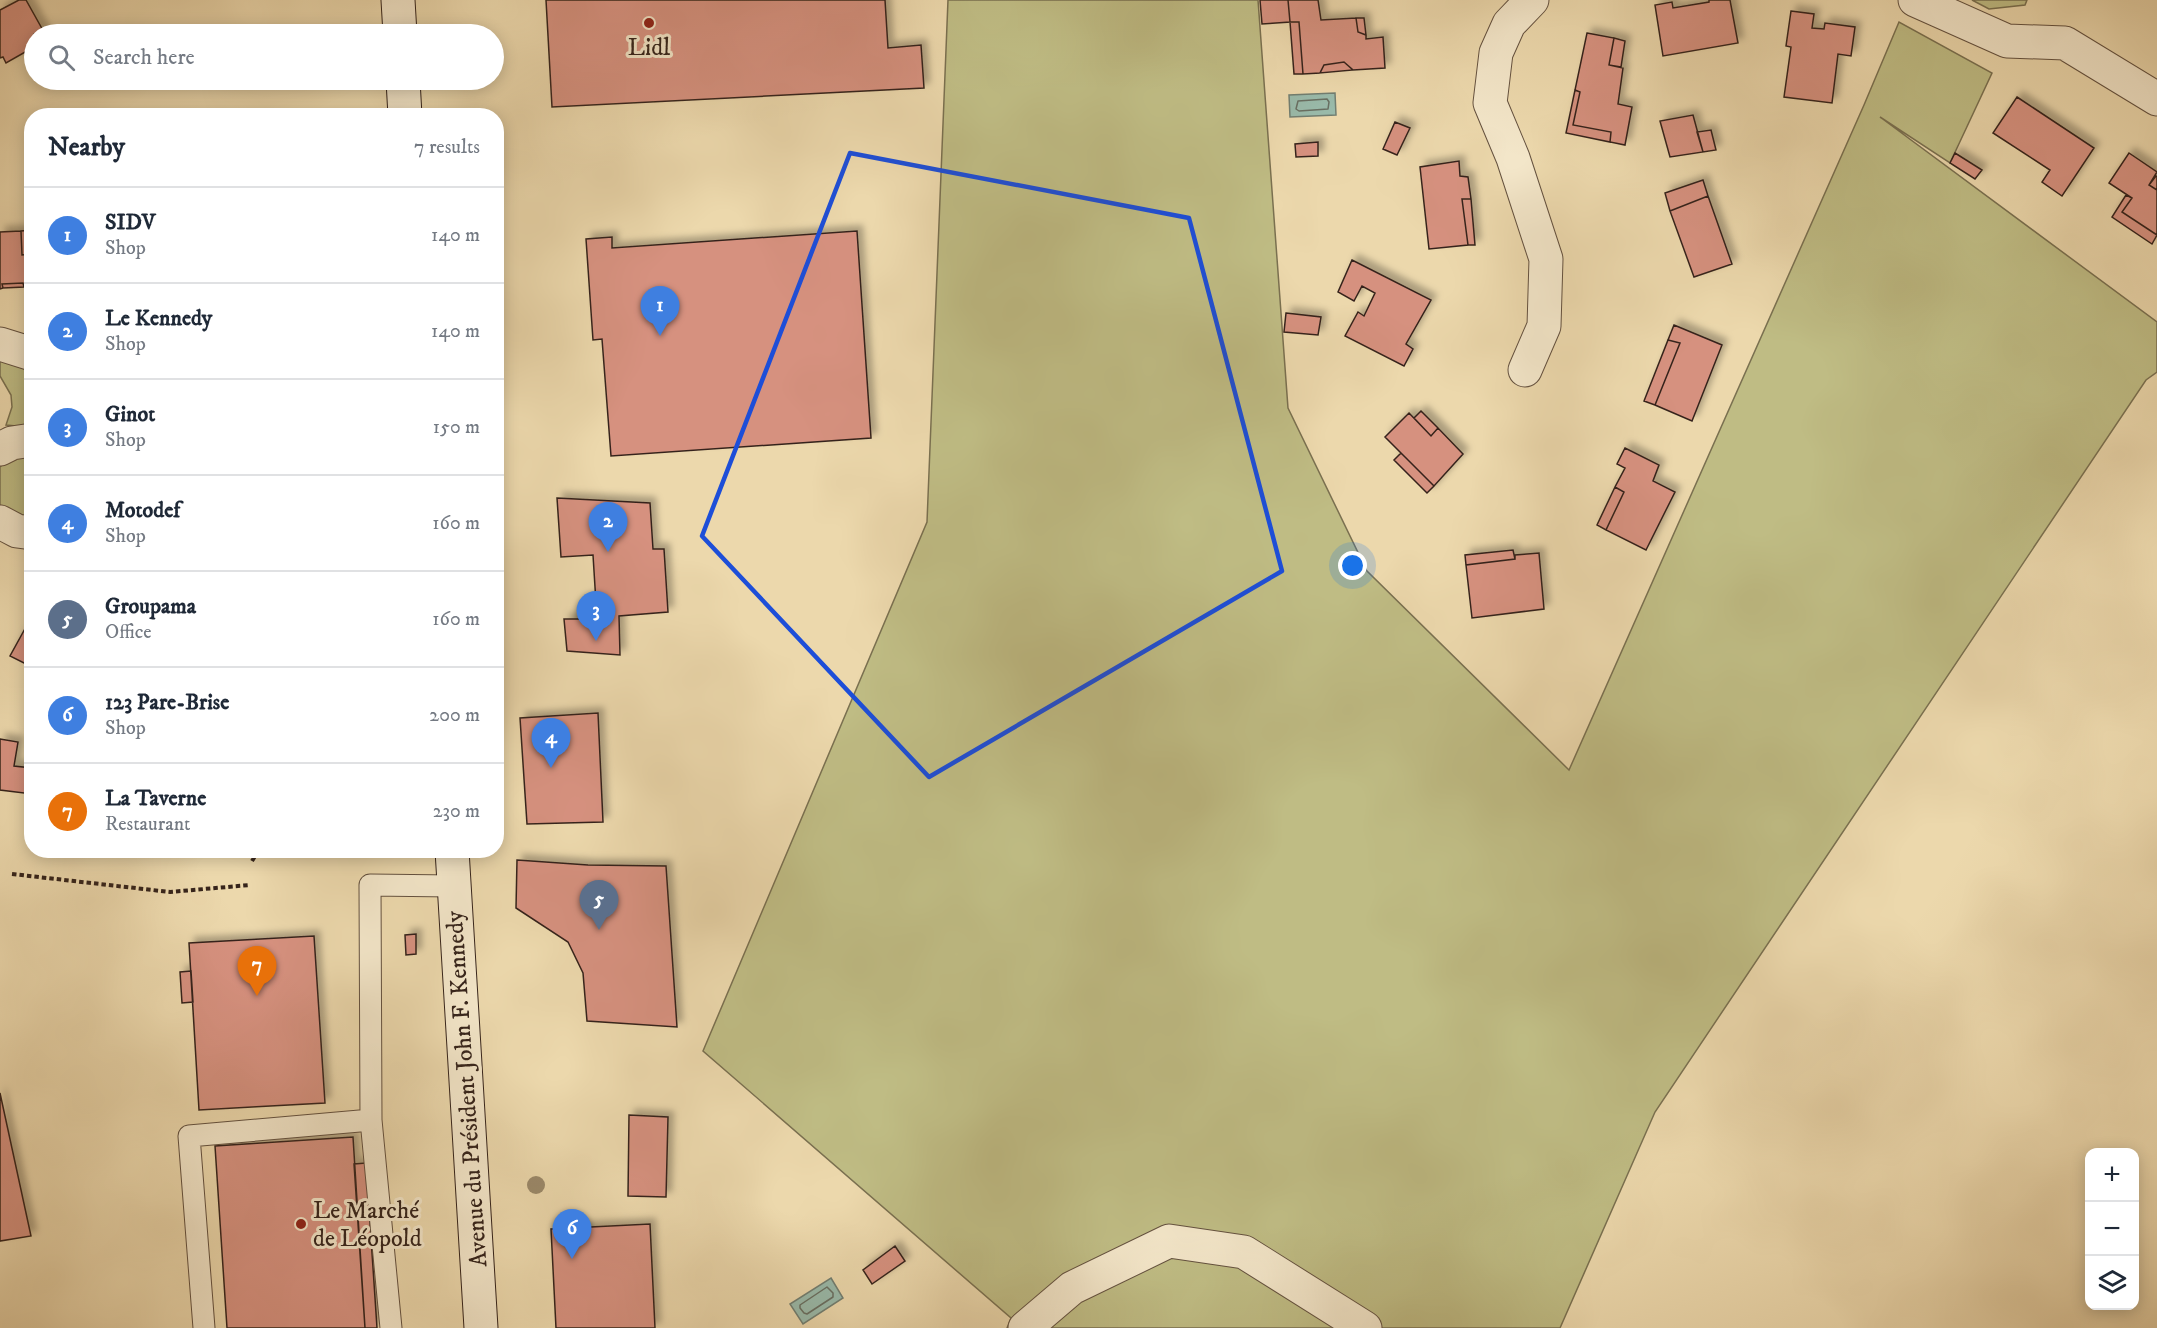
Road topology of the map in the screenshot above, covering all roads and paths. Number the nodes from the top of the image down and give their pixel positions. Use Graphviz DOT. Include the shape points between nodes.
graph roads {
  1 [pos="398,0"];
  2 [pos="1532,0"];
  3 [pos="1915,0"];
  4 [pos="399,24"];
  5 [pos="404,90"];
  6 [pos="2157,99"];
  7 [pos="405,108"];
  8 [pos="0,344"];
  9 [pos="24,352"];
  10 [pos="1525,370"];
  11 [pos="24,441"];
  12 [pos="0,449"];
  13 [pos="0,522"];
  14 [pos="24,532"];
  15 [pos="254,858"];
  16 [pos="452,858"];
  17 [pos="252,861"];
  18 [pos="12,874"];
  19 [pos="250,885"];
  20 [pos="453,886"];
  21 [pos="371,1120"];
  22 [pos="204,1328"];
  23 [pos="391,1328"];
  24 [pos="481,1328"];
  25 [pos="1025,1328"];
  26 [pos="1365,1328"];
  1 -- 4 [label="street"];
  2 -- 10 [label="street" via="1509,24 1496,53 1490,103 1513,158 1545,259 1544,326"];
  3 -- 6 [label="street" via="2007,41 2065,44"];
  5 -- 7 [label="street"];
  8 -- 9 [label="street"];
  11 -- 12 [label="street"];
  13 -- 14 [label="street"];
  15 -- 17 [label="path"];
  16 -- 20 [label="street, Avenue du Président John F. Kennedy"];
  18 -- 19 [label="path" via="170,892"];
  20 -- 21 [label="lane" via="370,885"];
  20 -- 24 [label="street, Avenue du Président John F. Kennedy"];
  21 -- 22 [label="lane" via="189,1136"];
  21 -- 23 [label="lane"];
  25 -- 26 [label="street" via="1072,1288 1169,1241 1244,1252"];
}
